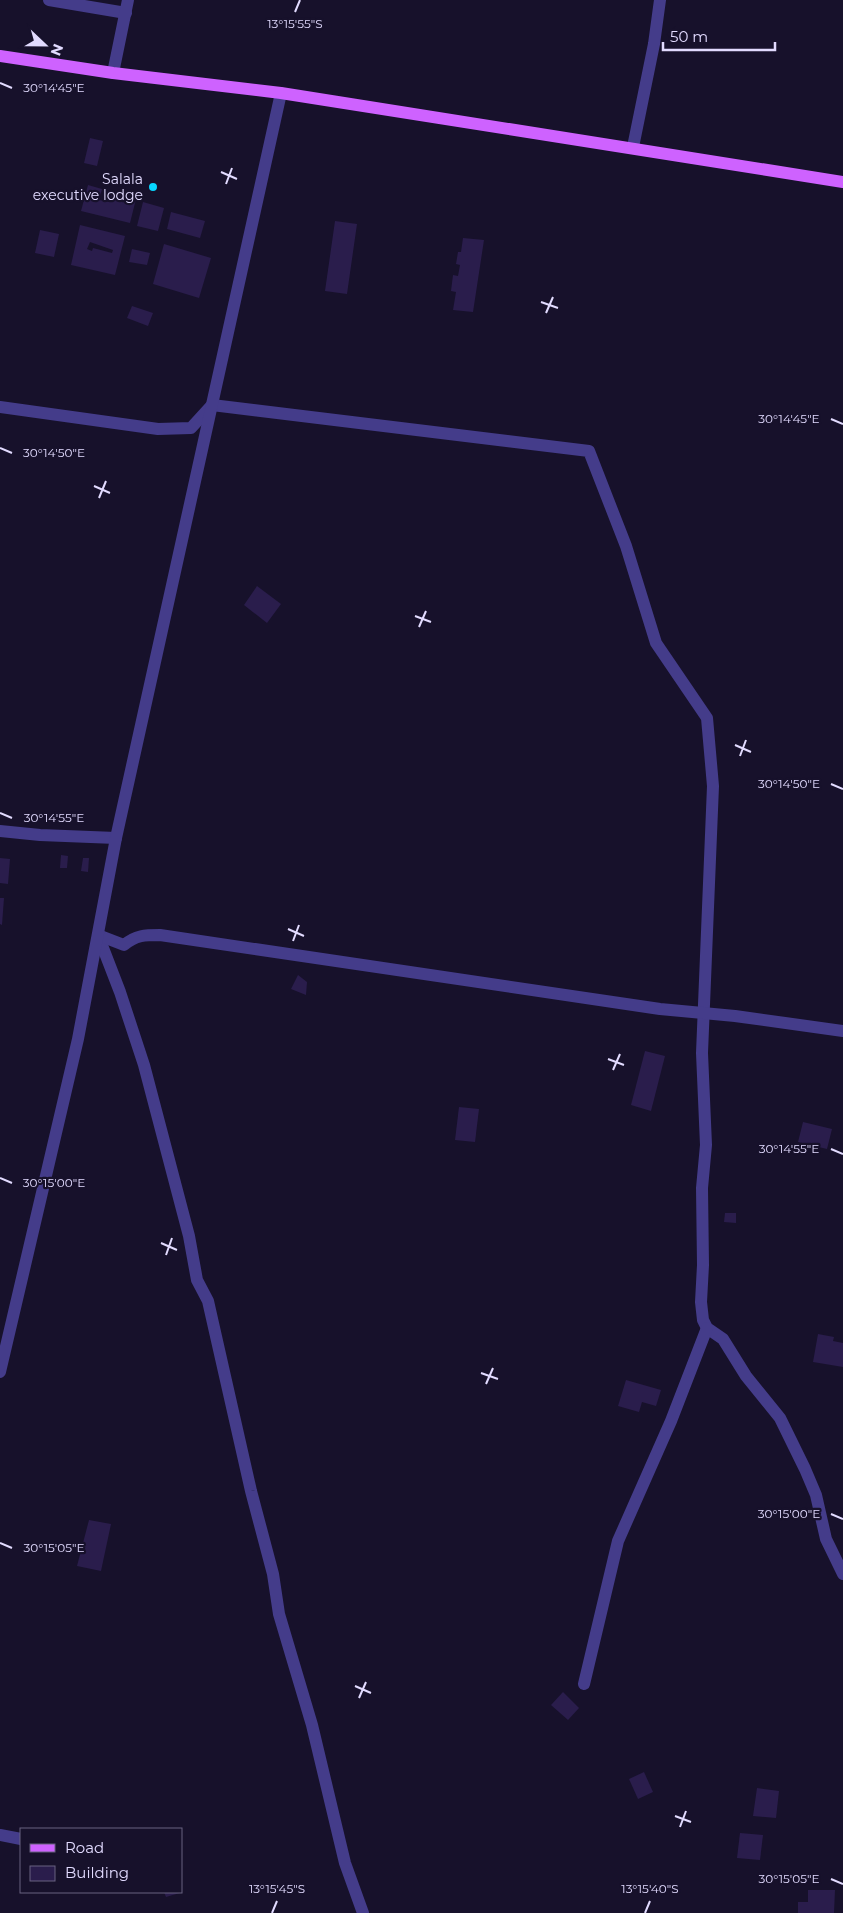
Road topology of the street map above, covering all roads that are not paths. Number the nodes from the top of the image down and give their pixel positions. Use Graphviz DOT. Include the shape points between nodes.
graph roads {
  1 [pos="50,0"];
  2 [pos="660,0"];
  3 [pos="127,6"];
  4 [pos="0,56"];
  5 [pos="114,73"];
  6 [pos="281,93"];
  7 [pos="633,147"];
  8 [pos="843,182"];
  9 [pos="212,405"];
  10 [pos="0,407"];
  11 [pos="0,831"];
  12 [pos="116,838"];
  13 [pos="98,935"];
  14 [pos="705,1014"];
  15 [pos="843,1031"];
  16 [pos="707,1328"];
  17 [pos="0,1372"];
  18 [pos="843,1574"];
  19 [pos="584,1684"];
  20 [pos="0,1835"];
  21 [pos="20,1839"];
  22 [pos="363,1913"];
  1 -- 3 [label="street"];
  2 -- 7 [label="street"];
  3 -- 5 [label="street"];
  4 -- 5 [label="main road"];
  5 -- 6 [label="main road"];
  6 -- 7 [label="main road"];
  6 -- 9 [label="street"];
  7 -- 8 [label="main road"];
  9 -- 10 [label="street" via="191,428 158,429"];
  9 -- 12 [label="street"];
  9 -- 14 [label="street" via="589,451 626,546 656,643 707,718 713,786"];
  11 -- 12 [label="street"];
  12 -- 13 [label="street"];
  13 -- 14 [label="street" via="124,945 142,934 160,935"];
  13 -- 17 [label="street" via="78,1039"];
  13 -- 22 [label="street" via="144,1065 189,1236 197,1280 208,1301 273,1574 279,1614 312,1725 345,1863"];
  14 -- 15 [label="street"];
  14 -- 16 [label="street" via="702,1053 706,1145 702,1188 701,1302"];
  16 -- 18 [label="street" via="723,1339 746,1376 780,1418 816,1495 826,1539"];
  16 -- 19 [label="street" via="671,1421 618,1541"];
  20 -- 21 [label="street"];
}
